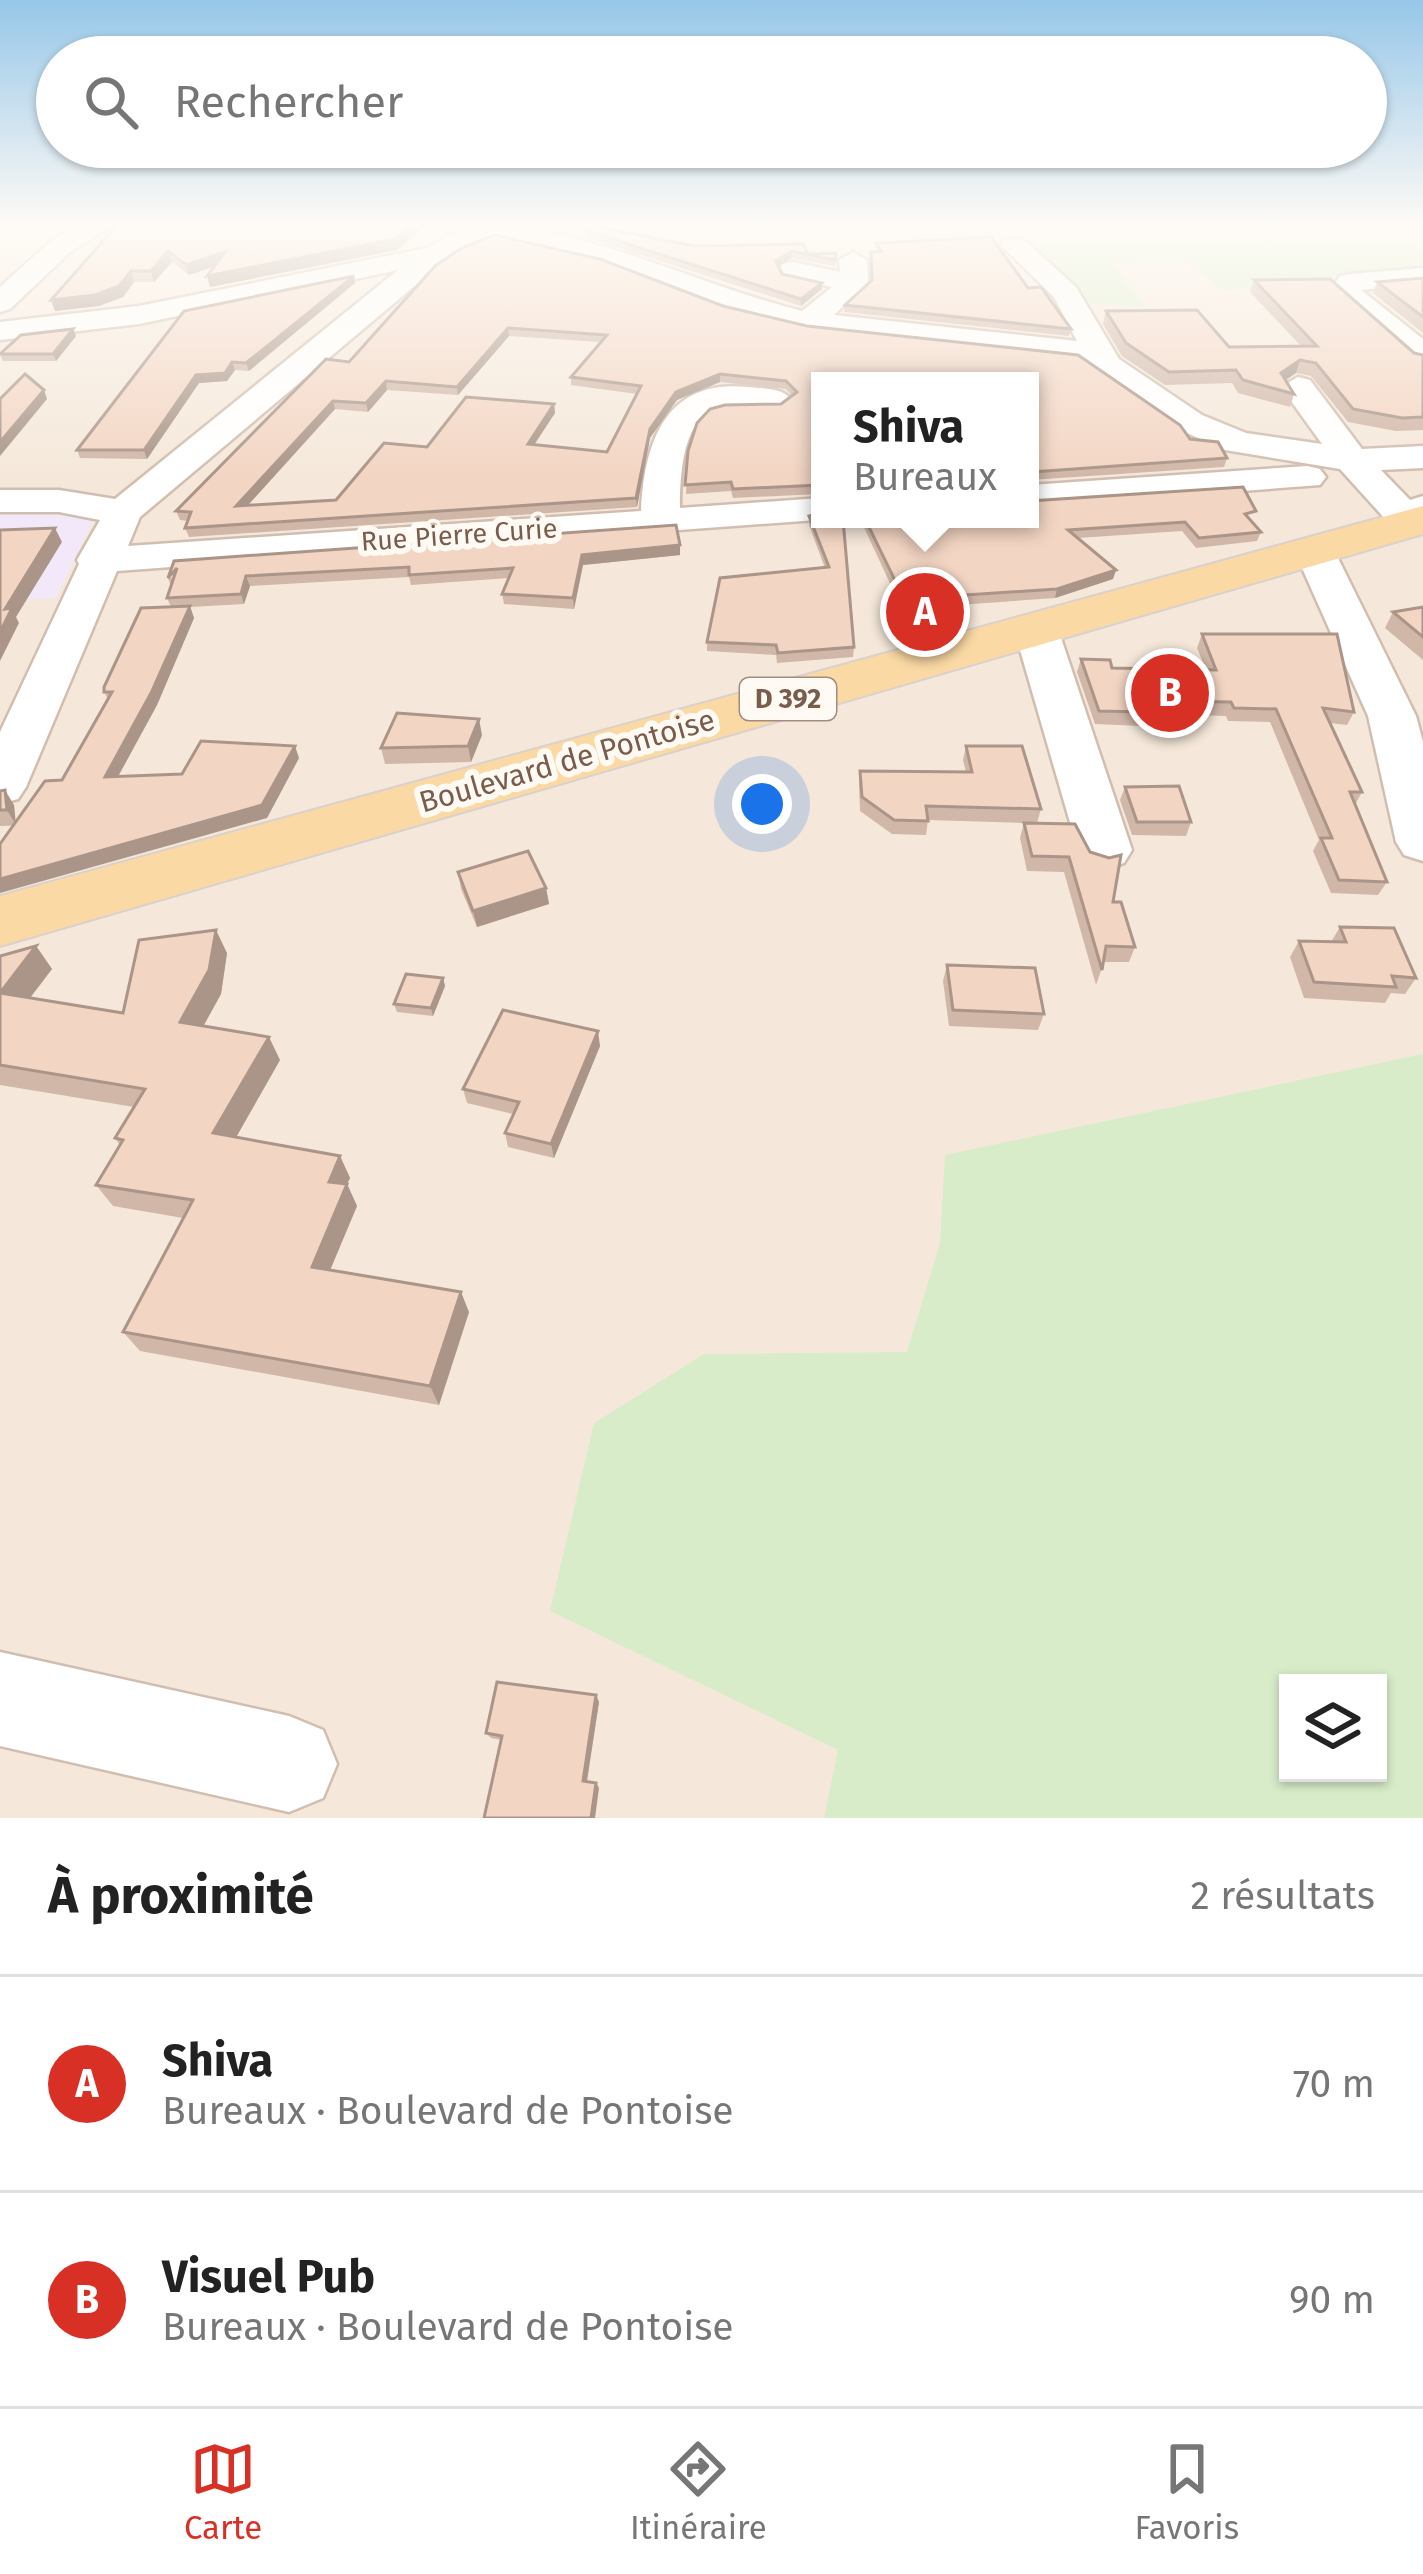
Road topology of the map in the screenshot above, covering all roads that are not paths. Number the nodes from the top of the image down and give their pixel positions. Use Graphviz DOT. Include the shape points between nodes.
graph roads {
  1 [pos="168,309"];
  2 [pos="375,309"];
  3 [pos="758,309"];
  4 [pos="819,309"];
  5 [pos="1075,309"];
  6 [pos="1367,309"];
  7 [pos="808,321"];
  8 [pos="0,331"];
  9 [pos="1423,355"];
  10 [pos="1104,361"];
  11 [pos="1298,387"];
  12 [pos="775,400"];
  13 [pos="1423,457"];
  14 [pos="1359,465"];
  15 [pos="1039,495"];
  16 [pos="0,501"];
  17 [pos="811,511"];
  18 [pos="123,512"];
  19 [pos="660,521"];
  20 [pos="1414,529"];
  21 [pos="1314,550"];
  22 [pos="98,560"];
  23 [pos="1036,628"];
  24 [pos="0,787"];
  25 [pos="1423,842"];
  26 [pos="1105,850"];
  27 [pos="0,921"];
  28 [pos="0,1699"];
  29 [pos="289,1764"];
  1 -- 8 [label="street"];
  2 -- 18 [label="street"];
  3 -- 7 [label="street"];
  4 -- 7 [label="street"];
  5 -- 10 [label="street"];
  6 -- 9 [label="street"];
  7 -- 10 [label="street" via="933,346 1070,347"];
  10 -- 14 [label="street" via="1214,433"];
  11 -- 14 [label="street"];
  12 -- 19 [label="street" via="721,396 688,412 661,453"];
  13 -- 14 [label="street"];
  14 -- 15 [label="street"];
  14 -- 20 [label="street"];
  16 -- 18 [label="street"];
  17 -- 19 [label="street, Rue Pierre Curie"];
  18 -- 22 [label="street"];
  19 -- 22 [label="street, Rue Pierre Curie"];
  20 -- 21 [label="main road, Boulevard de Pontoise / D 392"];
  21 -- 23 [label="main road, Boulevard de Pontoise / D 392"];
  21 -- 25 [label="street" via="1392,716"];
  22 -- 24 [label="street"];
  23 -- 26 [label="street"];
  23 -- 27 [label="main road, Boulevard de Pontoise / D 392"];
  28 -- 29 [label="street"];
}
